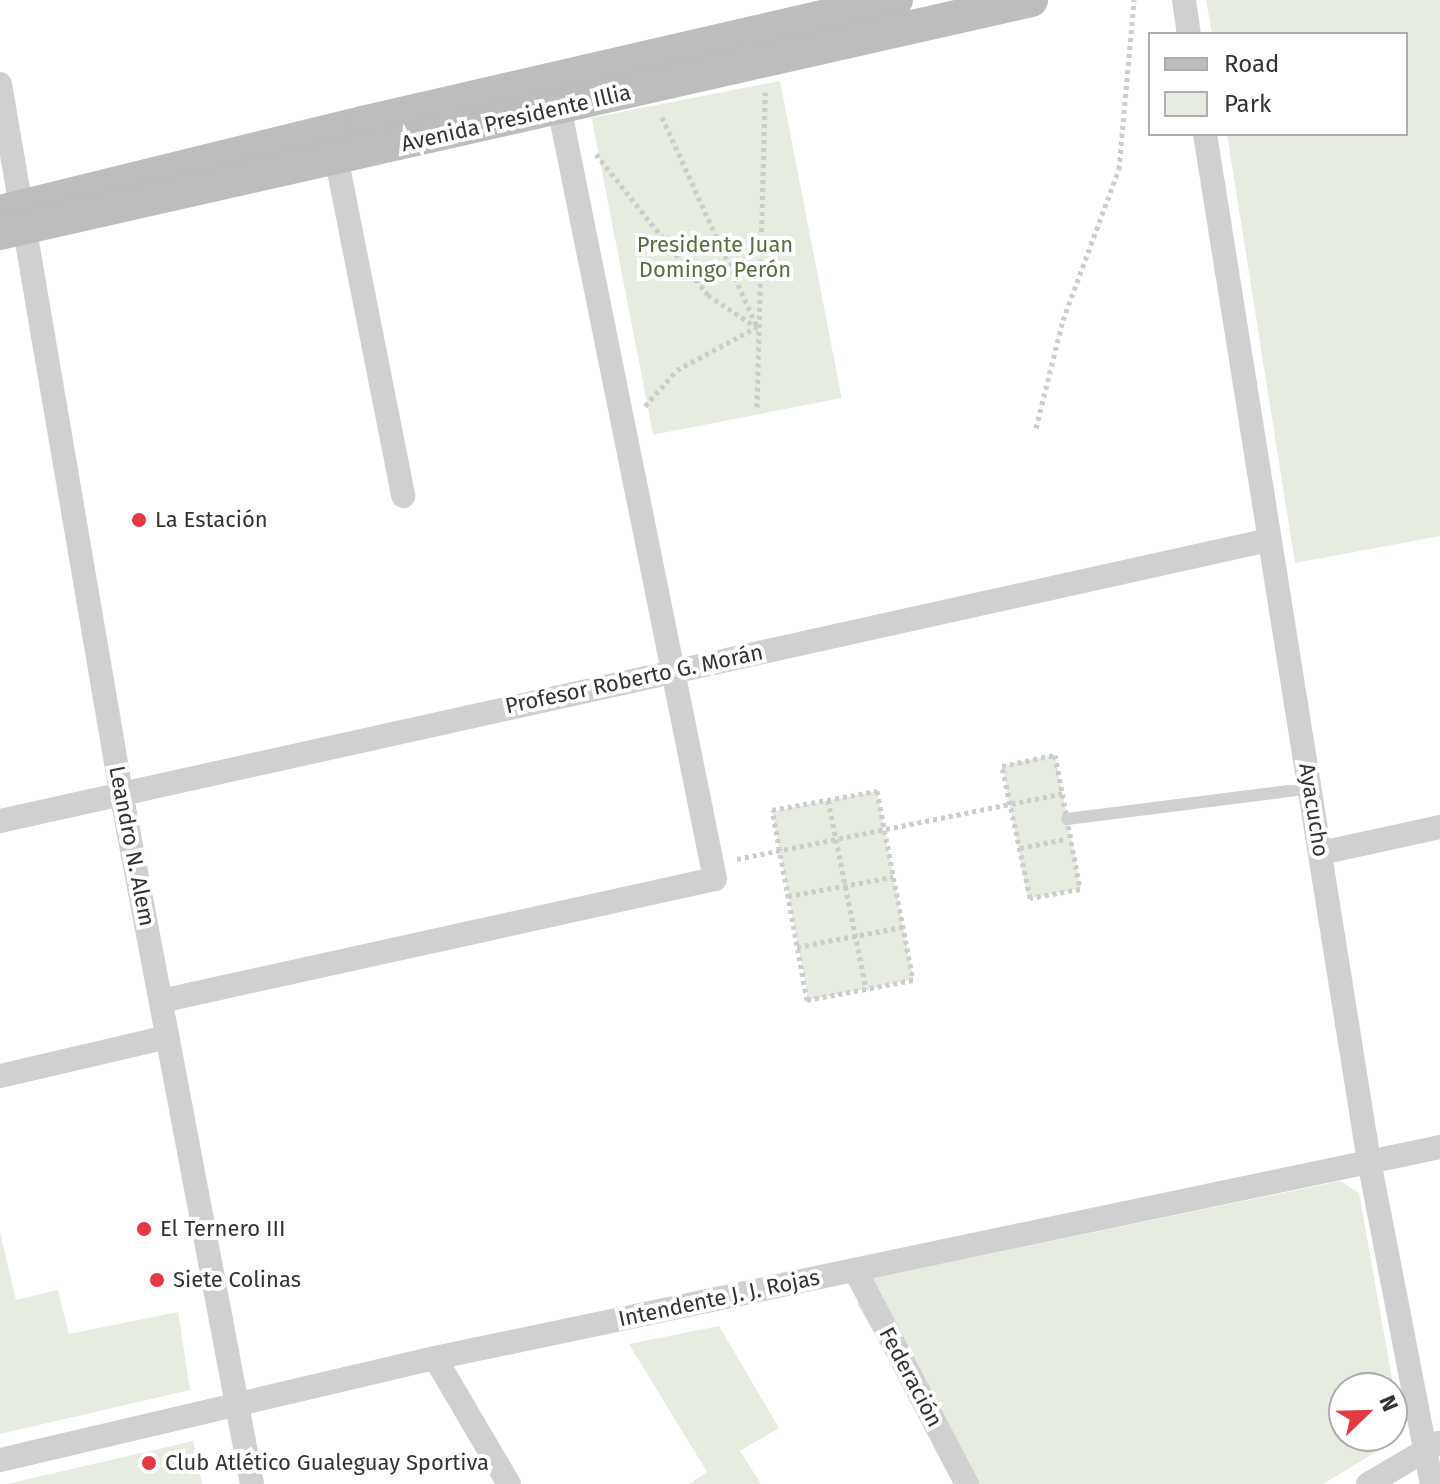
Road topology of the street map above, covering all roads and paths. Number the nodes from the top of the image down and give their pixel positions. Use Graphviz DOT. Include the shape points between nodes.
graph roads {
  1 [pos="896,0"];
  2 [pos="1031,0"];
  3 [pos="1134,0"];
  4 [pos="1184,0"];
  5 [pos="1189,32"];
  6 [pos="766,60"];
  7 [pos="0,84"];
  8 [pos="556,93"];
  9 [pos="662,117"];
  10 [pos="1205,136"];
  11 [pos="334,145"];
  12 [pos="589,145"];
  13 [pos="11,220"];
  14 [pos="757,327"];
  15 [pos="757,407"];
  16 [pos="626,427"];
  17 [pos="1036,428"];
  18 [pos="403,496"];
  19 [pos="1269,540"];
  20 [pos="675,670"];
  21 [pos="1311,788"];
  22 [pos="121,792"];
  23 [pos="828,800"];
  24 [pos="1010,804"];
  25 [pos="1067,819"];
  26 [pos="0,821"];
  27 [pos="1440,827"];
  28 [pos="884,829"];
  29 [pos="836,839"];
  30 [pos="1020,848"];
  31 [pos="779,851"];
  32 [pos="1321,853"];
  33 [pos="712,864"];
  34 [pos="893,877"];
  35 [pos="845,886"];
  36 [pos="788,896"];
  37 [pos="903,927"];
  38 [pos="855,936"];
  39 [pos="797,947"];
  40 [pos="866,989"];
  41 [pos="161,1001"];
  42 [pos="168,1037"];
  43 [pos="0,1076"];
  44 [pos="1440,1147"];
  45 [pos="1369,1161"];
  46 [pos="855,1270"];
  47 [pos="435,1358"];
  48 [pos="237,1404"];
  49 [pos="1433,1446"];
  50 [pos="0,1460"];
  51 [pos="252,1484"];
  52 [pos="509,1484"];
  53 [pos="967,1484"];
  54 [pos="1368,1484"];
  55 [pos="1432,1484"];
  1 -- 8 [label="main road, Avenida Presidente Illia"];
  2 -- 6 [label="main road, Avenida Presidente Illia"];
  3 -- 17 [label="path" via="1119,169 1063,320"];
  4 -- 5 [label="street"];
  6 -- 8 [label="main road, Avenida Presidente Illia"];
  6 -- 14 [label="path"];
  7 -- 13 [label="street, Leandro N. Alem"];
  8 -- 11 [label="main road, Avenida Presidente Illia"];
  8 -- 16 [label="street"];
  9 -- 14 [label="path"];
  10 -- 19 [label="street, Ayacucho"];
  11 -- 13 [label="main road, Avenida Presidente Illia"];
  11 -- 18 [label="street"];
  12 -- 14 [label="path" via="708,295"];
  13 -- 22 [label="street, Leandro N. Alem"];
  14 -- 15 [label="path"];
  14 -- 16 [label="path" via="677,370"];
  16 -- 20 [label="street"];
  19 -- 20 [label="street, Profesor Roberto G. Morán"];
  19 -- 21 [label="street, Ayacucho"];
  20 -- 22 [label="street, Profesor Roberto G. Morán"];
  20 -- 33 [label="street"];
  21 -- 25 [label="lane"];
  21 -- 32 [label="street, Ayacucho"];
  22 -- 26 [label="street, Profesor Roberto G. Morán"];
  22 -- 41 [label="street, Leandro N. Alem"];
  23 -- 28 [label="path" via="877,791"];
  23 -- 29 [label="path"];
  23 -- 31 [label="path" via="772,810"];
  24 -- 24 [label="path" via="1063,793 1055,755 1002,766"];
  24 -- 28 [label="path"];
  24 -- 30 [label="path"];
  27 -- 32 [label="street"];
  28 -- 29 [label="path"];
  28 -- 34 [label="path"];
  29 -- 31 [label="path"];
  29 -- 35 [label="path"];
  30 -- 30 [label="path" via="1070,838 1080,889 1030,898"];
  31 -- 33 [label="path"];
  31 -- 36 [label="path"];
  32 -- 45 [label="street, Ayacucho"];
  33 -- 41 [label="street" via="715,879"];
  34 -- 35 [label="path"];
  34 -- 37 [label="path"];
  35 -- 36 [label="path"];
  35 -- 38 [label="path"];
  36 -- 39 [label="path"];
  37 -- 38 [label="path"];
  37 -- 40 [label="path" via="913,980"];
  38 -- 39 [label="path"];
  38 -- 40 [label="path"];
  39 -- 40 [label="path" via="807,1000"];
  41 -- 42 [label="street, Leandro N. Alem"];
  42 -- 43 [label="street"];
  42 -- 48 [label="street, Leandro N. Alem"];
  44 -- 45 [label="street, Intendente J. J. Rojas"];
  45 -- 46 [label="street, Intendente J. J. Rojas"];
  45 -- 49 [label="street, Ayacucho"];
  46 -- 47 [label="street, Intendente J. J. Rojas"];
  46 -- 53 [label="street, Federación"];
  47 -- 48 [label="street, Intendente J. J. Rojas"];
  47 -- 52 [label="street"];
  48 -- 50 [label="street, Intendente J. J. Rojas"];
  48 -- 51 [label="street, Leandro N. Alem"];
  49 -- 54 [label="street"];
  49 -- 55 [label="street, Ayacucho"];
}
